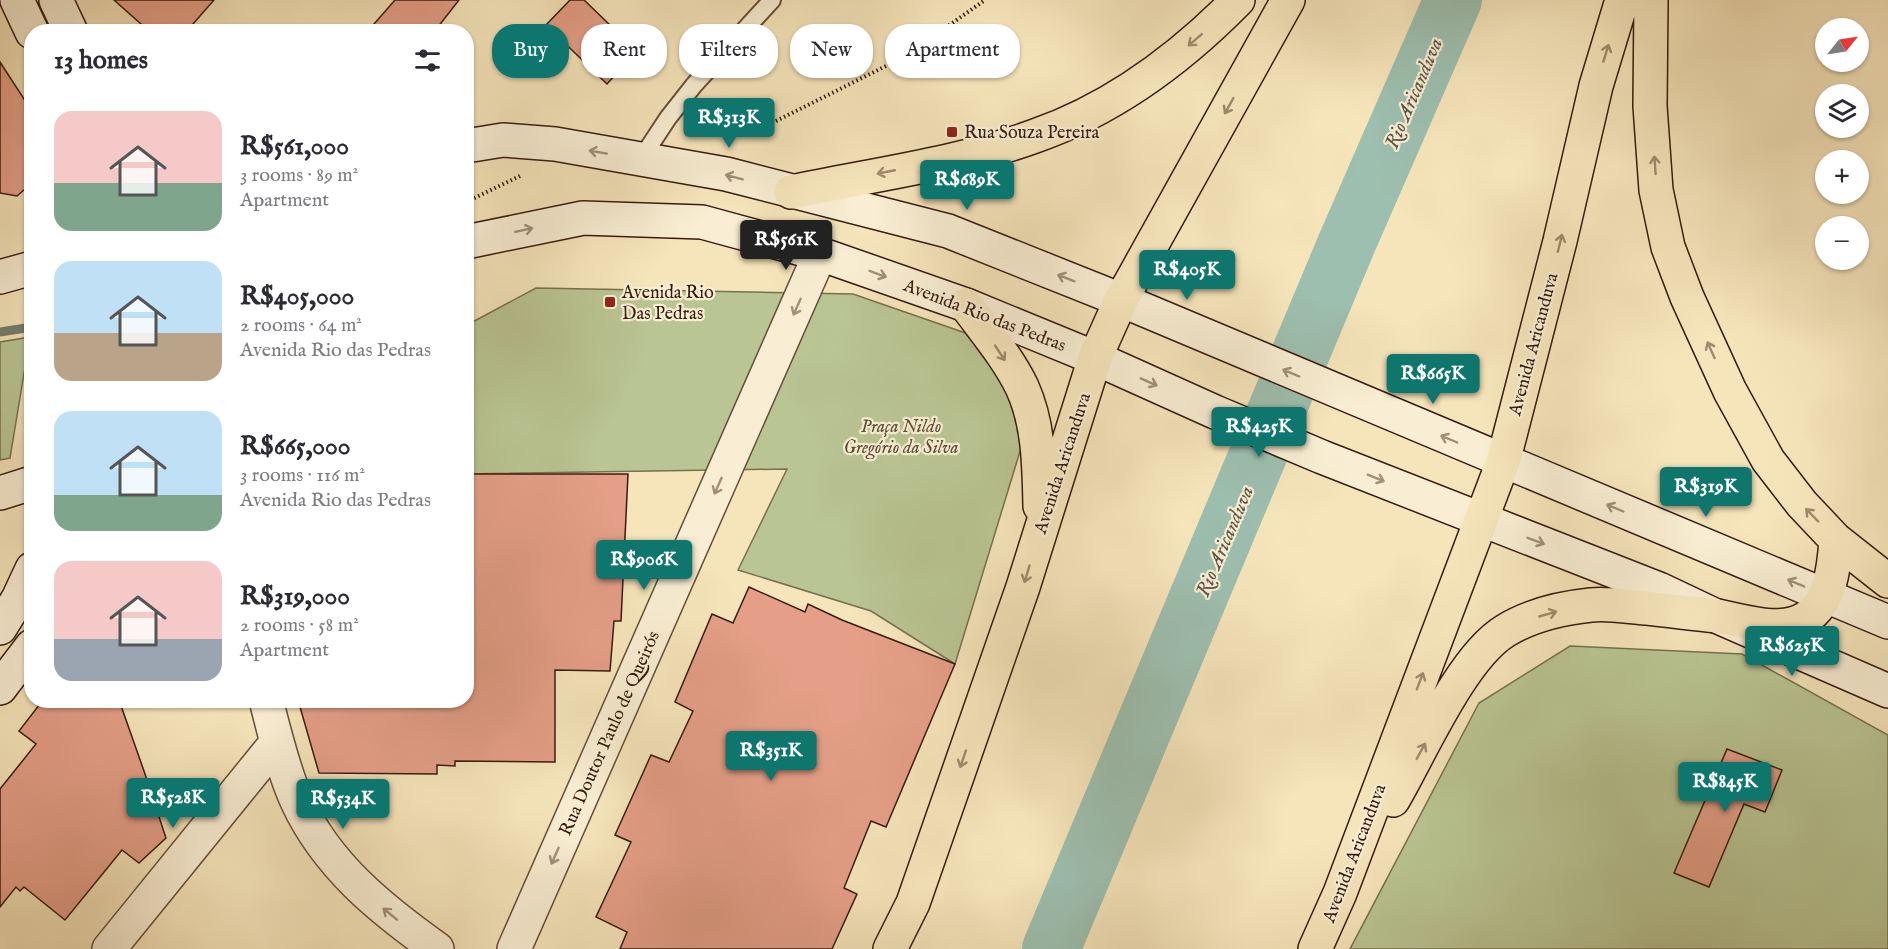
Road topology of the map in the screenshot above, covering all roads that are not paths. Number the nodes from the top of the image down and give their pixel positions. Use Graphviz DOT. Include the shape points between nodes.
graph roads {
  1 [pos="18,0"];
  2 [pos="56,0"];
  3 [pos="772,0"];
  4 [pos="1238,0"];
  5 [pos="1288,0"];
  6 [pos="1622,0"];
  7 [pos="1651,0"];
  8 [pos="28,24"];
  9 [pos="67,24"];
  10 [pos="474,133"];
  11 [pos="507,141"];
  12 [pos="474,145"];
  13 [pos="474,157"];
  14 [pos="641,159"];
  15 [pos="791,192"];
  16 [pos="474,240"];
  17 [pos="820,254"];
  18 [pos="24,270"];
  19 [pos="0,277"];
  20 [pos="1121,300"];
  21 [pos="966,305"];
  22 [pos="1095,358"];
  23 [pos="1503,462"];
  24 [pos="24,486"];
  25 [pos="0,493"];
  26 [pos="1481,520"];
  27 [pos="1040,531"];
  28 [pos="1836,540"];
  29 [pos="1888,581"];
  30 [pos="24,583"];
  31 [pos="1825,595"];
  32 [pos="1716,616"];
  33 [pos="2,620"];
  34 [pos="1888,622"];
  35 [pos="24,656"];
  36 [pos="0,688"];
  37 [pos="1888,691"];
  38 [pos="268,708"];
  39 [pos="277,742"];
  40 [pos="1340,893"];
  41 [pos="109,949"];
  42 [pos="437,949"];
  43 [pos="514,949"];
  44 [pos="890,949"];
  45 [pos="1316,949"];
  1 -- 8 [label="main road"];
  2 -- 9 [label="main road"];
  3 -- 14 [label="lane" via="694,85"];
  4 -- 15 [label="highway, one-way" via="1163,68 1103,106 1036,136 967,157"];
  5 -- 20 [label="highway, Avenida Aricanduva, one-way"];
  23 -- 6 [label="highway, Avenida Aricanduva, one-way" via="1596,86"];
  28 -- 7 [label="highway, one-way" via="1768,460 1730,391 1668,247 1656,190 1650,106"];
  10 -- 11 [label="main road"];
  11 -- 12 [label="main road"];
  11 -- 13 [label="main road"];
  14 -- 11 [label="main road, one-way" via="555,144"];
  15 -- 14 [label="main road, one-way" via="726,174"];
  20 -- 15 [label="main road, one-way" via="948,231"];
  16 -- 17 [label="main road, Avenida Rio das Pedras, one-way" via="583,218 702,222"];
  17 -- 21 [label="main road, Avenida Rio das Pedras, one-way"];
  17 -- 43 [label="main road, Rua Doutor Paulo de Queirós, one-way"];
  18 -- 19 [label="main road"];
  20 -- 22 [label="highway, Avenida Aricanduva"];
  23 -- 20 [label="main road, one-way"];
  21 -- 22 [label="main road, Avenida Rio das Pedras"];
  21 -- 27 [label="highway, one-way" via="1022,386 1032,416 1038,456"];
  22 -- 26 [label="main road, Avenida Rio das Pedras, one-way" via="1322,457"];
  22 -- 27 [label="highway, Avenida Aricanduva"];
  23 -- 26 [label="highway, Avenida Aricanduva"];
  31 -- 23 [label="main road, one-way"];
  24 -- 25 [label="main road"];
  26 -- 32 [label="main road, Avenida Rio das Pedras, one-way" via="1659,589"];
  40 -- 26 [label="highway, Avenida Aricanduva, one-way"];
  27 -- 44 [label="highway, Avenida Aricanduva, one-way" via="913,903"];
  28 -- 29 [label="highway"];
  28 -- 31 [label="highway"];
  30 -- 33 [label="main road"];
  31 -- 32 [label="highway" via="1806,618 1782,625"];
  31 -- 34 [label="main road"];
  32 -- 37 [label="main road, Avenida Rio das Pedras"];
  40 -- 32 [label="highway, one-way" via="1451,695 1488,643 1525,620 1592,604"];
  35 -- 36 [label="main road"];
  38 -- 39 [label="main road"];
  39 -- 41 [label="main road"];
  42 -- 39 [label="main road, one-way" via="356,885 326,850 297,801"];
  40 -- 45 [label="highway, Avenida Aricanduva"];
}
